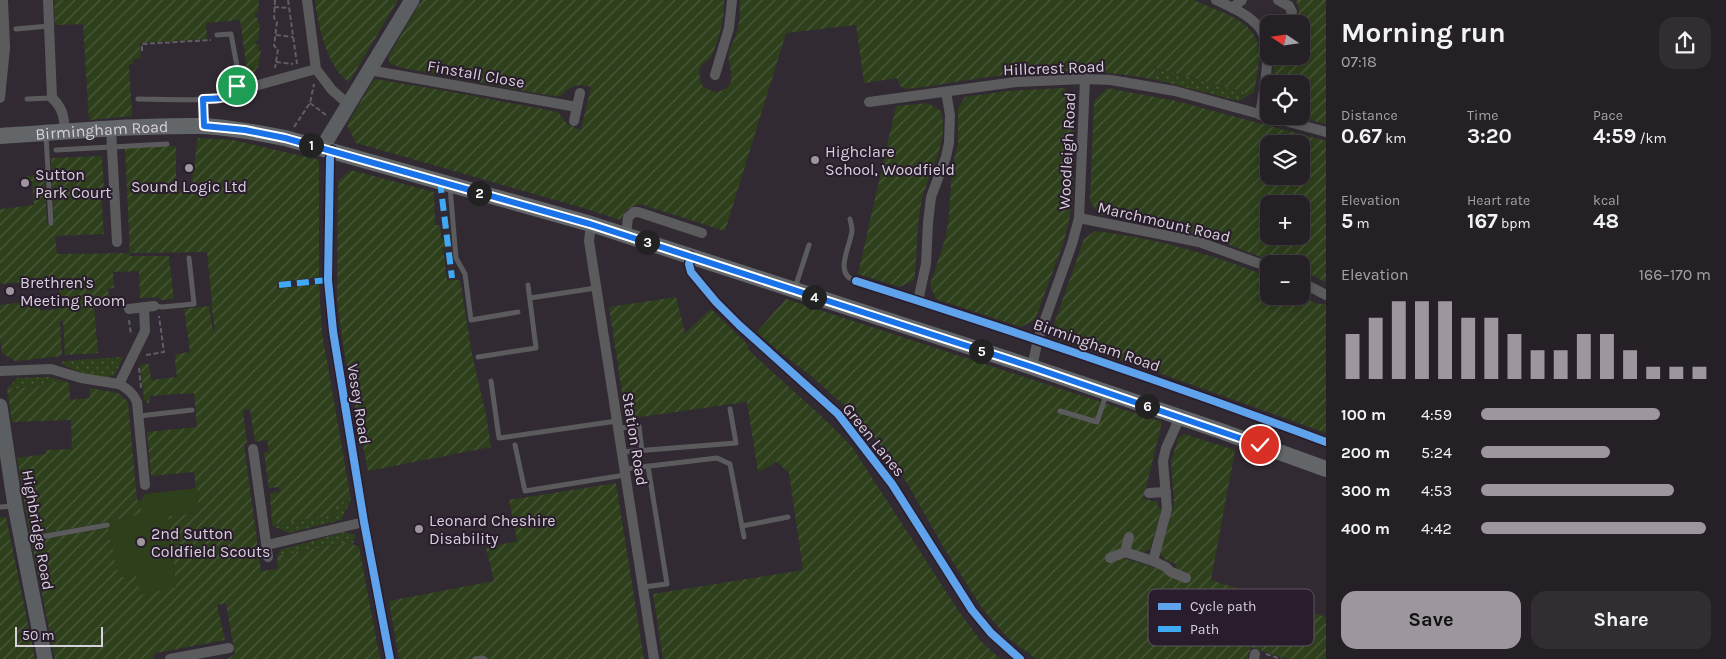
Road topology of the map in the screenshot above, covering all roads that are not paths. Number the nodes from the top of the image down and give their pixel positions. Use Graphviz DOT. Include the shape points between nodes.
graph roads {
  1 [pos="3,0"];
  2 [pos="48,0"];
  3 [pos="307,0"];
  4 [pos="412,0"];
  5 [pos="732,0"];
  6 [pos="1216,0"];
  7 [pos="1242,0"];
  8 [pos="1278,0"];
  9 [pos="1232,8"];
  10 [pos="1291,15"];
  11 [pos="49,26"];
  12 [pos="1260,28"];
  13 [pos="16,29"];
  14 [pos="217,35"];
  15 [pos="316,69"];
  16 [pos="369,70"];
  17 [pos="715,75"];
  18 [pos="1085,79"];
  19 [pos="255,86"];
  20 [pos="946,92"];
  21 [pos="580,93"];
  22 [pos="0,98"];
  23 [pos="52,98"];
  24 [pos="27,99"];
  25 [pos="138,99"];
  26 [pos="203,99"];
  27 [pos="869,102"];
  28 [pos="348,104"];
  29 [pos="577,107"];
  30 [pos="1260,115"];
  31 [pos="574,121"];
  32 [pos="1299,125"];
  33 [pos="204,126"];
  34 [pos="111,129"];
  35 [pos="65,132"];
  36 [pos="1326,132"];
  37 [pos="46,133"];
  38 [pos="0,136"];
  39 [pos="167,144"];
  40 [pos="112,146"];
  41 [pos="327,149"];
  42 [pos="56,150"];
  43 [pos="450,184"];
  44 [pos="1079,218"];
  45 [pos="850,219"];
  46 [pos="51,223"];
  47 [pos="590,224"];
  48 [pos="702,233"];
  49 [pos="626,236"];
  50 [pos="117,242"];
  51 [pos="809,245"];
  52 [pos="691,256"];
  53 [pos="189,258"];
  54 [pos="1260,265"];
  55 [pos="856,281"];
  56 [pos="528,285"];
  57 [pos="1310,287"];
  58 [pos="596,288"];
  59 [pos="794,291"];
  60 [pos="1326,295"];
  61 [pos="530,298"];
  62 [pos="918,301"];
  63 [pos="152,307"];
  64 [pos="128,309"];
  65 [pos="518,312"];
  66 [pos="1038,339"];
  67 [pos="478,357"];
  68 [pos="1032,367"];
  69 [pos="0,372"];
  70 [pos="491,381"];
  71 [pos="119,384"];
  72 [pos="1107,392"];
  73 [pos="0,406"];
  74 [pos="730,409"];
  75 [pos="192,410"];
  76 [pos="1060,410"];
  77 [pos="139,416"];
  78 [pos="1180,417"];
  79 [pos="617,424"];
  80 [pos="1326,442"];
  81 [pos="515,445"];
  82 [pos="252,449"];
  83 [pos="642,451"];
  84 [pos="622,452"];
  85 [pos="648,466"];
  86 [pos="1326,469"];
  87 [pos="625,472"];
  88 [pos="144,485"];
  89 [pos="1166,492"];
  90 [pos="1149,493"];
  91 [pos="7,507"];
  92 [pos="788,517"];
  93 [pos="364,522"];
  94 [pos="107,525"];
  95 [pos="742,526"];
  96 [pos="744,537"];
  97 [pos="1129,537"];
  98 [pos="21,540"];
  99 [pos="267,545"];
  100 [pos="1125,552"];
  101 [pos="268,557"];
  102 [pos="1110,558"];
  103 [pos="1153,561"];
  104 [pos="1186,578"];
  105 [pos="643,587"];
  106 [pos="229,648"];
  107 [pos="218,655"];
  108 [pos="45,659"];
  109 [pos="170,659"];
  110 [pos="390,659"];
  111 [pos="475,659"];
  112 [pos="485,659"];
  113 [pos="654,659"];
  114 [pos="1020,659"];
  1 -- 22 [label="street" via="5,48"];
  2 -- 11 [label="street"];
  3 -- 15 [label="street"];
  4 -- 16 [label="street"];
  5 -- 17 [label="street" via="729,28"];
  6 -- 9 [label="street"];
  7 -- 9 [label="street"];
  8 -- 10 [label="street" via="1289,6"];
  9 -- 12 [label="street"];
  11 -- 13 [label="lane"];
  11 -- 23 [label="street"];
  14 -- 26 [label="lane, Birmingham Road" via="231,34 239,82 233,94 225,98"];
  15 -- 19 [label="street"];
  15 -- 28 [label="street"];
  16 -- 28 [label="street"];
  16 -- 29 [label="street, Finstall Close"];
  18 -- 20 [label="street, Hillcrest Road" via="1016,82"];
  18 -- 30 [label="street, Hillcrest Road" via="1111,80 1175,92"];
  18 -- 44 [label="street, Woodleigh Road"];
  20 -- 27 [label="street, Hillcrest Road"];
  20 -- 62 [label="street" via="950,142 931,197 926,264"];
  21 -- 29 [label="street"];
  23 -- 24 [label="lane"];
  23 -- 35 [label="street" via="64,114"];
  25 -- 26 [label="lane, Birmingham Road"];
  26 -- 33 [label="lane"];
  28 -- 41 [label="street"];
  29 -- 31 [label="street"];
  32 -- 36 [label="street, Hillcrest Road"];
  33 -- 34 [label="main road, Birmingham Road"];
  33 -- 41 [label="main road, Birmingham Road" via="245,130"];
  34 -- 35 [label="main road, Birmingham Road"];
  34 -- 40 [label="street"];
  35 -- 37 [label="main road, Birmingham Road"];
  37 -- 38 [label="main road, Birmingham Road"];
  37 -- 46 [label="lane"];
  39 -- 40 [label="lane"];
  40 -- 42 [label="lane"];
  40 -- 50 [label="street" via="120,220"];
  41 -- 43 [label="main road, Birmingham Road"];
  41 -- 93 [label="street, Vesey Road" via="330,158 328,280 333,331"];
  43 -- 47 [label="main road, Birmingham Road"];
  43 -- 65 [label="lane" via="456,258 465,274 471,320"];
  44 -- 54 [label="street, Marchmount Road" via="1199,242"];
  44 -- 66 [label="street, Woodleigh Road"];
  45 -- 55 [label="lane" via="852,232 844,272"];
  47 -- 49 [label="main road, Birmingham Road"];
  47 -- 58 [label="street, Station Road" via="589,241"];
  48 -- 49 [label="street" via="634,212 628,217"];
  49 -- 52 [label="main road, Birmingham Road"];
  51 -- 59 [label="lane"];
  52 -- 59 [label="main road, Birmingham Road"];
  52 -- 114 [label="street, Green Lanes" via="691,272 716,302 838,414 892,484 972,610 991,633"];
  53 -- 63 [label="lane" via="194,304"];
  55 -- 62 [label="street, Birmingham Road"];
  56 -- 61 [label="lane"];
  57 -- 60 [label="street"];
  58 -- 61 [label="lane"];
  58 -- 79 [label="street, Station Road"];
  59 -- 68 [label="main road, Birmingham Road"];
  61 -- 67 [label="lane" via="536,348"];
  62 -- 66 [label="street, Birmingham Road"];
  63 -- 64 [label="street"];
  63 -- 71 [label="street" via="145,331"];
  66 -- 68 [label="street, Woodleigh Road"];
  66 -- 80 [label="street, Birmingham Road"];
  68 -- 72 [label="main road, Birmingham Road"];
  69 -- 71 [label="street" via="51,369"];
  70 -- 79 [label="lane" via="499,438"];
  71 -- 77 [label="street" via="134,395"];
  72 -- 76 [label="lane" via="1097,422"];
  72 -- 78 [label="main road, Birmingham Road"];
  73 -- 91 [label="street, Highbridge Road"];
  74 -- 83 [label="lane" via="736,443"];
  75 -- 77 [label="lane"];
  77 -- 88 [label="street"];
  78 -- 86 [label="main road, Birmingham Road"];
  78 -- 89 [label="street" via="1163,461"];
  79 -- 83 [label="lane" via="639,426"];
  79 -- 84 [label="street, Station Road"];
  81 -- 87 [label="lane" via="525,492"];
  82 -- 99 [label="street"];
  83 -- 84 [label="lane"];
  84 -- 87 [label="street, Station Road"];
  85 -- 87 [label="lane"];
  85 -- 95 [label="lane" via="717,458 730,464"];
  85 -- 105 [label="lane" via="667,584"];
  87 -- 105 [label="street, Station Road"];
  89 -- 90 [label="street"];
  89 -- 103 [label="street" via="1167,509"];
  91 -- 98 [label="street, Highbridge Road"];
  92 -- 95 [label="lane"];
  93 -- 99 [label="street"];
  93 -- 110 [label="street, Vesey Road"];
  94 -- 98 [label="lane"];
  95 -- 96 [label="lane"];
  97 -- 100 [label="street"];
  98 -- 108 [label="street, Highbridge Road"];
  99 -- 101 [label="street"];
  100 -- 102 [label="street"];
  100 -- 103 [label="street"];
  103 -- 104 [label="street"];
  105 -- 113 [label="street, Station Road"];
  106 -- 107 [label="street"];
  107 -- 109 [label="street"];
  111 -- 112 [label="lane"];
}
